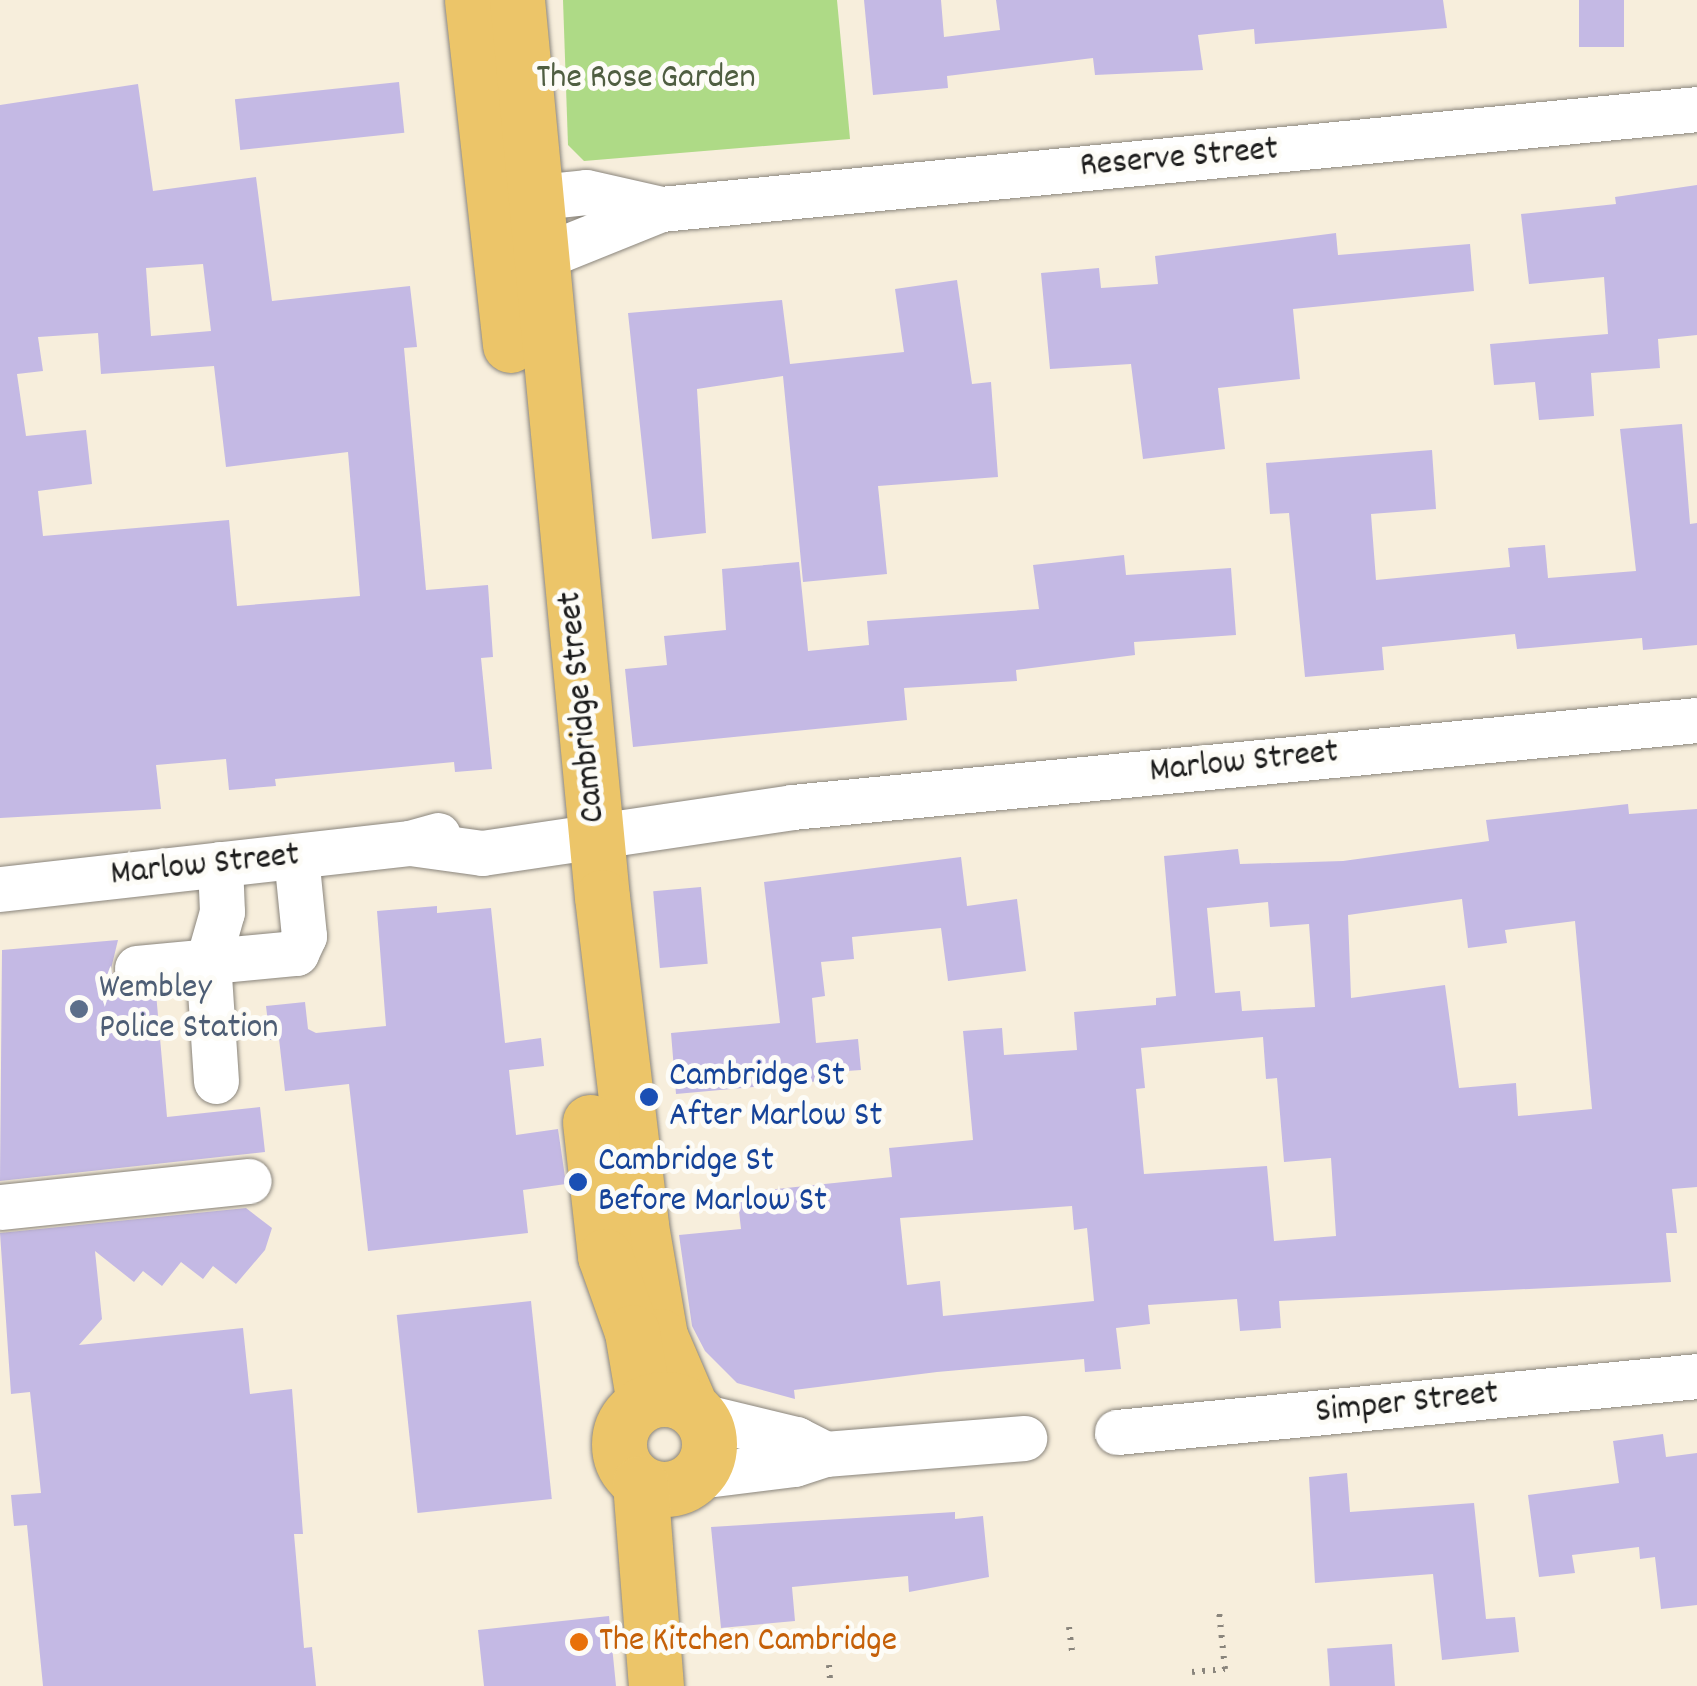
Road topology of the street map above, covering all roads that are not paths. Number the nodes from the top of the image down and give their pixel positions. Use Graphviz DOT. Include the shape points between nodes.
graph roads {
  1 [pos="472,0"];
  2 [pos="517,0"];
  3 [pos="540,0"];
  4 [pos="1697,109"];
  5 [pos="528,138"];
  6 [pos="514,199"];
  7 [pos="661,208"];
  8 [pos="540,258"];
  9 [pos="1697,720"];
  10 [pos="577,826"];
  11 [pos="296,856"];
  12 [pos="220,864"];
  13 [pos="0,889"];
  14 [pos="208,961"];
  15 [pos="137,968"];
  16 [pos="216,1081"];
  17 [pos="249,1181"];
  18 [pos="0,1207"];
  19 [pos="1697,1376"];
  20 [pos="678,1408"];
  21 [pos="1117,1432"];
  22 [pos="1024,1438"];
  23 [pos="824,1454"];
  24 [pos="674,1481"];
  25 [pos="656,1686"];
  26 [pos="694,1686"];
  1 -- 6 [label="main road, Cambridge Street"];
  2 -- 5 [label="main road, Cambridge Street"];
  3 -- 5 [label="main road"];
  4 -- 7 [label="street, Reserve Street"];
  5 -- 6 [label="main road, Cambridge Street"];
  6 -- 7 [label="street, Reserve Street" via="586,192"];
  6 -- 8 [label="main road, Cambridge Street"];
  6 -- 10 [label="main road, Cambridge Street"];
  7 -- 8 [label="street, Reserve Street"];
  8 -- 10 [label="main road, Cambridge Street"];
  9 -- 10 [label="street, Marlow Street" via="792,807 651,804"];
  10 -- 11 [label="street, Marlow Street" via="482,852 410,844"];
  10 -- 20 [label="main road, Cambridge Street" via="605,1256 632,1332"];
  11 -- 12 [label="street, Marlow Street"];
  11 -- 14 [label="street" via="303,947"];
  12 -- 13 [label="street, Marlow Street"];
  12 -- 14 [label="street" via="222,912"];
  14 -- 15 [label="street"];
  14 -- 16 [label="street"];
  17 -- 18 [label="street"];
  19 -- 21 [label="street, Simper Street"];
  20 -- 23 [label="street" via="796,1439"];
  20 -- 24 [label="main road" via="709,1436"];
  20 -- 24 [label="main road" via="631,1412 619,1442 621,1458"];
  22 -- 23 [label="street"];
  23 -- 24 [label="street"];
  24 -- 25 [label="main road"];
  24 -- 26 [label="main road"];
}
